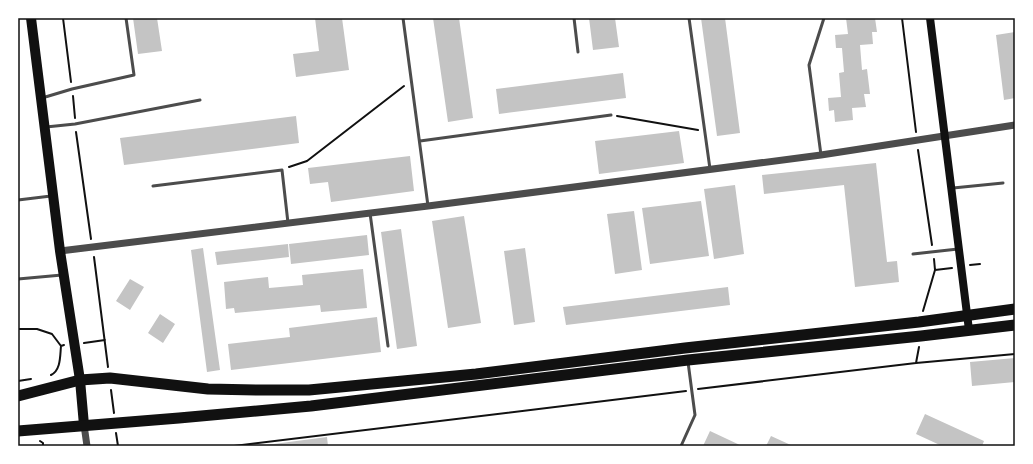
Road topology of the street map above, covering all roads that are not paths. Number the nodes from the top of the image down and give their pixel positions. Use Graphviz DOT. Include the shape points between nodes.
graph roads {
  1 [pos="31,18"];
  2 [pos="126,18"];
  3 [pos="403,18"];
  4 [pos="574,18"];
  5 [pos="689,18"];
  6 [pos="824,18"];
  7 [pos="930,18"];
  8 [pos="578,52"];
  9 [pos="42,98"];
  10 [pos="200,100"];
  11 [pos="611,115"];
  12 [pos="1015,125"];
  13 [pos="45,128"];
  14 [pos="945,135"];
  15 [pos="420,141"];
  16 [pos="821,155"];
  17 [pos="710,169"];
  18 [pos="1004,183"];
  19 [pos="153,186"];
  20 [pos="951,189"];
  21 [pos="53,196"];
  22 [pos="18,200"];
  23 [pos="428,206"];
  24 [pos="370,213"];
  25 [pos="288,223"];
  26 [pos="958,249"];
  27 [pos="60,251"];
  28 [pos="912,254"];
  29 [pos="64,275"];
  30 [pos="18,279"];
  31 [pos="1015,309"];
  32 [pos="968,316"];
  33 [pos="1015,325"];
  34 [pos="969,330"];
  35 [pos="388,346"];
  36 [pos="688,360"];
  37 [pos="80,380"];
  38 [pos="18,396"];
  39 [pos="84,426"];
  40 [pos="18,431"];
  41 [pos="86,446"];
  42 [pos="681,446"];
  1 -- 9 [label="main road"];
  2 -- 9 [label="lane" via="134,75"];
  3 -- 15 [label="lane"];
  4 -- 8 [label="lane"];
  5 -- 17 [label="lane"];
  6 -- 16 [label="lane" via="810,65"];
  7 -- 14 [label="main road"];
  9 -- 13 [label="main road"];
  10 -- 13 [label="lane"];
  11 -- 15 [label="lane"];
  12 -- 14 [label="street"];
  13 -- 21 [label="main road"];
  14 -- 16 [label="street"];
  14 -- 20 [label="main road"];
  15 -- 23 [label="lane"];
  16 -- 17 [label="street"];
  17 -- 23 [label="street"];
  18 -- 20 [label="lane"];
  19 -- 25 [label="lane" via="282,170"];
  20 -- 26 [label="main road"];
  21 -- 22 [label="lane"];
  21 -- 27 [label="main road"];
  23 -- 24 [label="street"];
  24 -- 25 [label="street"];
  24 -- 35 [label="lane"];
  25 -- 27 [label="street"];
  26 -- 28 [label="lane"];
  26 -- 32 [label="main road"];
  27 -- 29 [label="main road"];
  29 -- 30 [label="lane"];
  29 -- 37 [label="main road"];
  31 -- 32 [label="highway"];
  32 -- 34 [label="main road"];
  32 -- 37 [label="highway" via="476,374 309,390 208,389 110,378"];
  33 -- 34 [label="highway"];
  34 -- 36 [label="highway"];
  36 -- 39 [label="highway" via="311,406"];
  36 -- 42 [label="lane" via="695,415"];
  37 -- 38 [label="highway"];
  37 -- 39 [label="main road"];
  39 -- 40 [label="highway"];
  39 -- 41 [label="street"];
}
